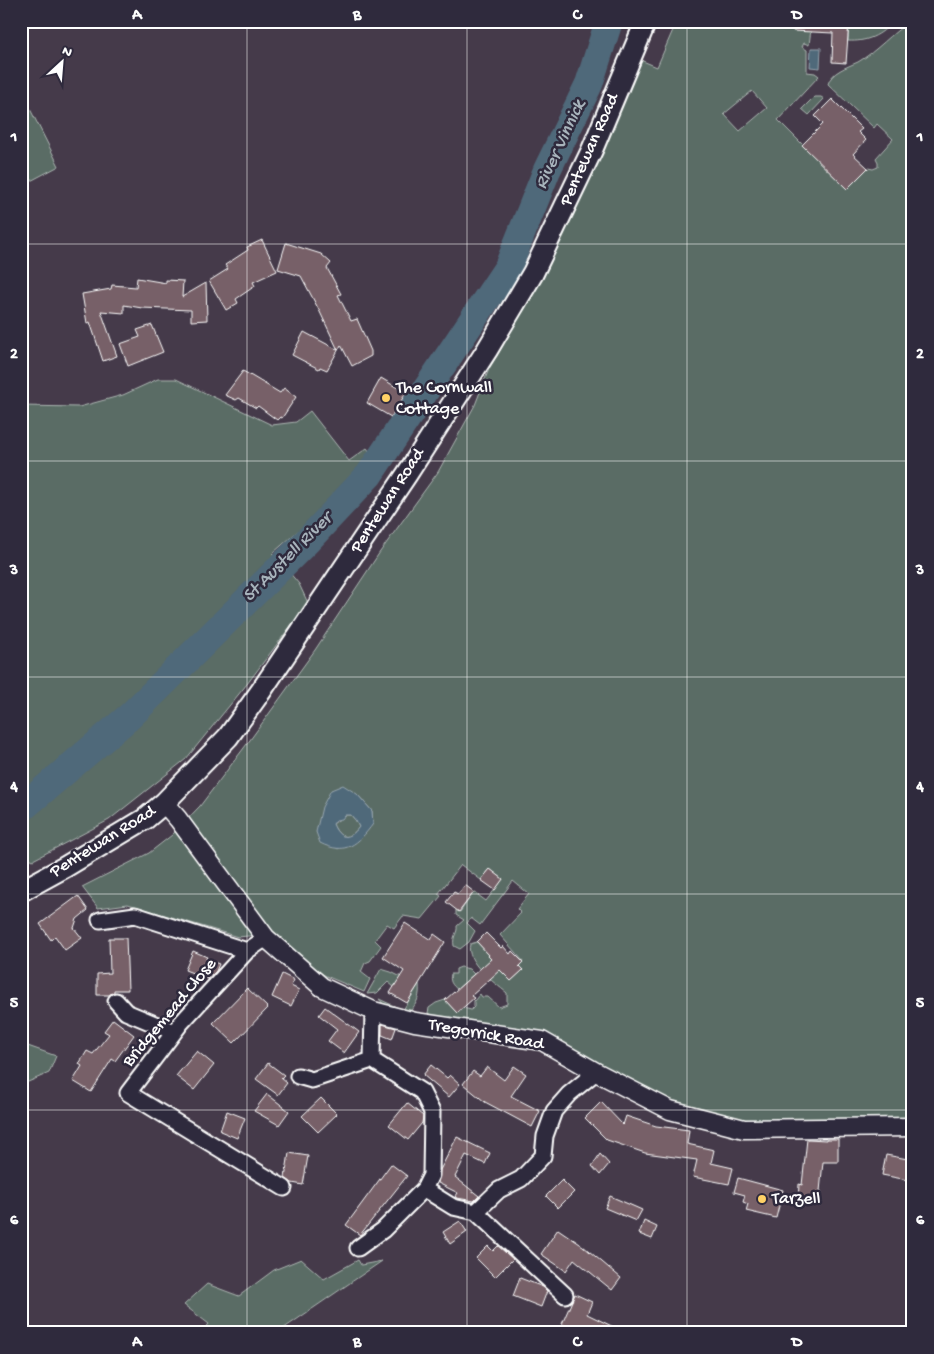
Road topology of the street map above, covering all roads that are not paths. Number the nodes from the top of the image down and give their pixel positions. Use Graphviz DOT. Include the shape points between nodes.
graph roads {
  1 [pos="646,21"];
  2 [pos="164,803"];
  3 [pos="21,892"];
  4 [pos="100,920"];
  5 [pos="266,938"];
  6 [pos="247,951"];
  7 [pos="116,1001"];
  8 [pos="373,1011"];
  9 [pos="174,1032"];
  10 [pos="372,1060"];
  11 [pos="596,1072"];
  12 [pos="298,1076"];
  13 [pos="913,1127"];
  14 [pos="284,1188"];
  15 [pos="424,1189"];
  16 [pos="476,1212"];
  17 [pos="358,1248"];
  18 [pos="565,1295"];
  1 -- 2 [label="main road, Pentewan Road" via="592,150 537,264 487,350 262,691 228,736"];
  2 -- 3 [label="main road, Pentewan Road" via="145,819"];
  2 -- 5 [label="street, Tregorrick Road"];
  4 -- 6 [label="street" via="134,915"];
  5 -- 6 [label="street, Bridgemead Close"];
  5 -- 8 [label="street, Tregorrick Road" via="322,987"];
  6 -- 9 [label="street, Bridgemead Close"];
  7 -- 9 [label="street" via="126,1012"];
  8 -- 10 [label="street"];
  8 -- 11 [label="street, Tregorrick Road" via="415,1022 542,1041"];
  9 -- 14 [label="street, Bridgemead Close" via="128,1093"];
  10 -- 12 [label="street" via="312,1080"];
  10 -- 15 [label="street" via="422,1092 432,1112 431,1175"];
  11 -- 13 [label="street, Tregorrick Road" via="670,1110 744,1129"];
  11 -- 16 [label="street" via="554,1110 545,1136 543,1156 521,1179 499,1190"];
  15 -- 16 [label="street" via="453,1207"];
  15 -- 17 [label="street" via="383,1230"];
  16 -- 18 [label="street"];
}
